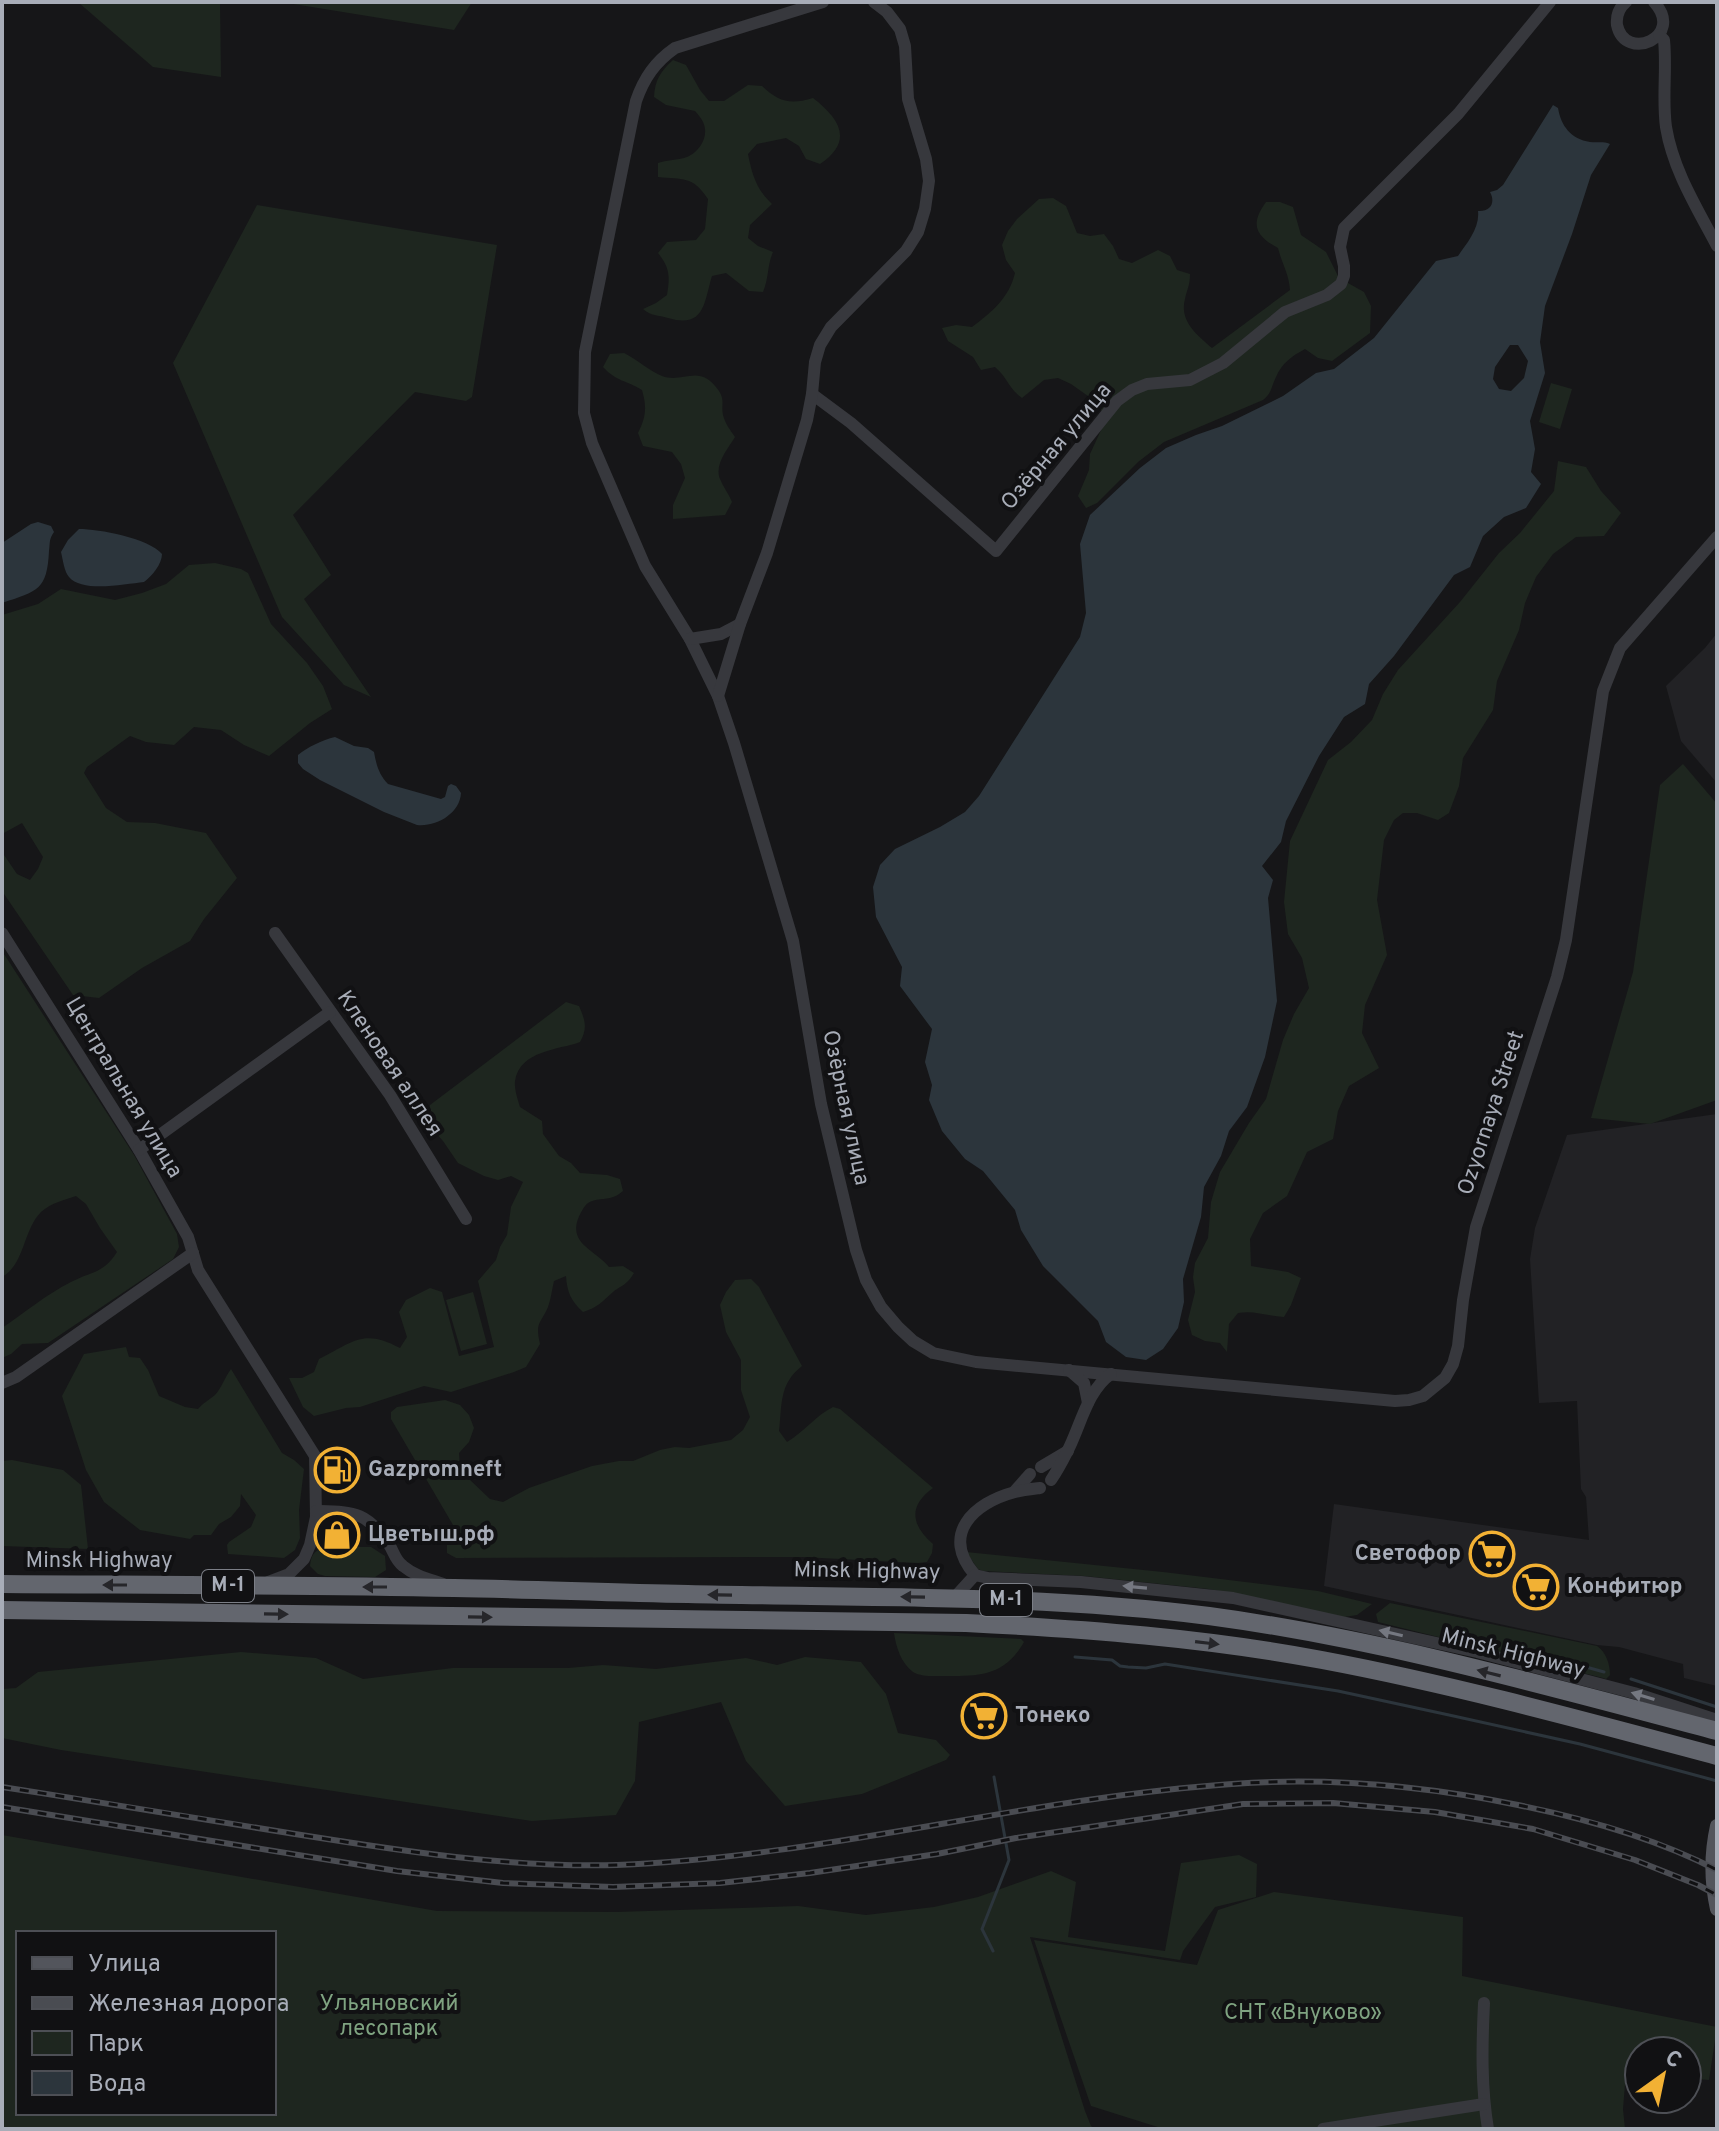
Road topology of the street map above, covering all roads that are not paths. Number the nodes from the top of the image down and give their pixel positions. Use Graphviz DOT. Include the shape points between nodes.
graph roads {
  1 [pos="823,2"];
  2 [pos="874,2"];
  3 [pos="1550,2"];
  4 [pos="1655,2"];
  5 [pos="1620,4"];
  6 [pos="1654,39"];
  7 [pos="1717,246"];
  8 [pos="812,394"];
  9 [pos="1717,537"];
  10 [pos="740,624"];
  11 [pos="690,639"];
  12 [pos="718,696"];
  13 [pos="2,933"];
  14 [pos="275,933"];
  15 [pos="330,1012"];
  16 [pos="139,1150"];
  17 [pos="466,1219"];
  18 [pos="193,1253"];
  19 [pos="1069,1370"];
  20 [pos="1111,1374"];
  21 [pos="2,1383"];
  22 [pos="1089,1404"];
  23 [pos="1068,1451"];
  24 [pos="1015,1491"];
  25 [pos="316,1511"];
  26 [pos="975,1575"];
  27 [pos="2,1584"];
  28 [pos="253,1586"];
  29 [pos="453,1587"];
  30 [pos="955,1597"];
  31 [pos="2,1610"];
  32 [pos="1717,1720"];
  33 [pos="1717,1731"];
  34 [pos="1717,1756"];
  35 [pos="1717,1826"];
  36 [pos="1717,1909"];
  37 [pos="1484,2003"];
  38 [pos="1484,2104"];
  39 [pos="1323,2129"];
  40 [pos="1488,2129"];
  1 -- 11 [label="street, Озёрная улица" via="675,48 649,72 636,101 585,352 584,413 645,566"];
  2 -- 8 [label="street" via="900,29 905,46 908,99 929,181 925,209 906,251 831,327 820,345"];
  3 -- 8 [label="street, Озёрная улица" via="1458,114 1344,228 1341,284 1285,312 1223,363 1190,380 1147,384 1117,401 996,551"];
  4 -- 6 [label="street" via="1664,18"];
  5 -- 6 [label="street" via="1617,22 1623,37 1639,44"];
  6 -- 7 [label="street" via="1666,59 1666,127 1673,153"];
  8 -- 10 [label="street" via="767,553"];
  9 -- 20 [label="street, Ozyornaya Street" via="1620,648 1603,691 1566,940 1476,1227 1458,1346 1445,1378 1423,1396 1395,1401"];
  10 -- 11 [label="street" via="721,634"];
  10 -- 12 [label="street"];
  11 -- 12 [label="street, Озёрная улица"];
  12 -- 19 [label="street, Озёрная улица" via="793,941 821,1104 866,1280 898,1327 933,1353"];
  13 -- 16 [label="street, Центральная улица"];
  14 -- 15 [label="street, Кленовая аллея"];
  15 -- 16 [label="street"];
  15 -- 17 [label="street, Кленовая аллея" via="390,1095"];
  16 -- 18 [label="street, Центральная улица"];
  18 -- 21 [label="street"];
  18 -- 25 [label="street, Центральная улица" via="198,1270 311,1447"];
  19 -- 20 [label="street, Ozyornaya Street"];
  19 -- 22 [label="street" via="1084,1383"];
  20 -- 22 [label="street"];
  22 -- 23 [label="street"];
  23 -- 24 [label="street" via="1036,1470"];
  23 -- 24 [label="street" via="1046,1484"];
  24 -- 26 [label="street" via="975,1512 960,1532 960,1549"];
  25 -- 28 [label="street" via="304,1559 289,1574"];
  25 -- 29 [label="street" via="364,1517 402,1566"];
  26 -- 30 [label="street"];
  32 -- 26 [label="street, one-way" via="1477,1652 1233,1598"];
  28 -- 27 [label="highway, Minsk Highway / М-1, one-way"];
  29 -- 28 [label="highway, Minsk Highway / М-1, one-way"];
  30 -- 29 [label="highway, Minsk Highway / М-1, one-way"];
  33 -- 30 [label="highway, Minsk Highway / М-1, one-way" via="1389,1649 1276,1627 1159,1610"];
  31 -- 34 [label="highway, М-1, one-way" via="1074,1628 1320,1660"];
  35 -- 36 [label="main road" via="1712,1872"];
  37 -- 38 [label="street"];
  38 -- 39 [label="street"];
  38 -- 40 [label="street"];
}
